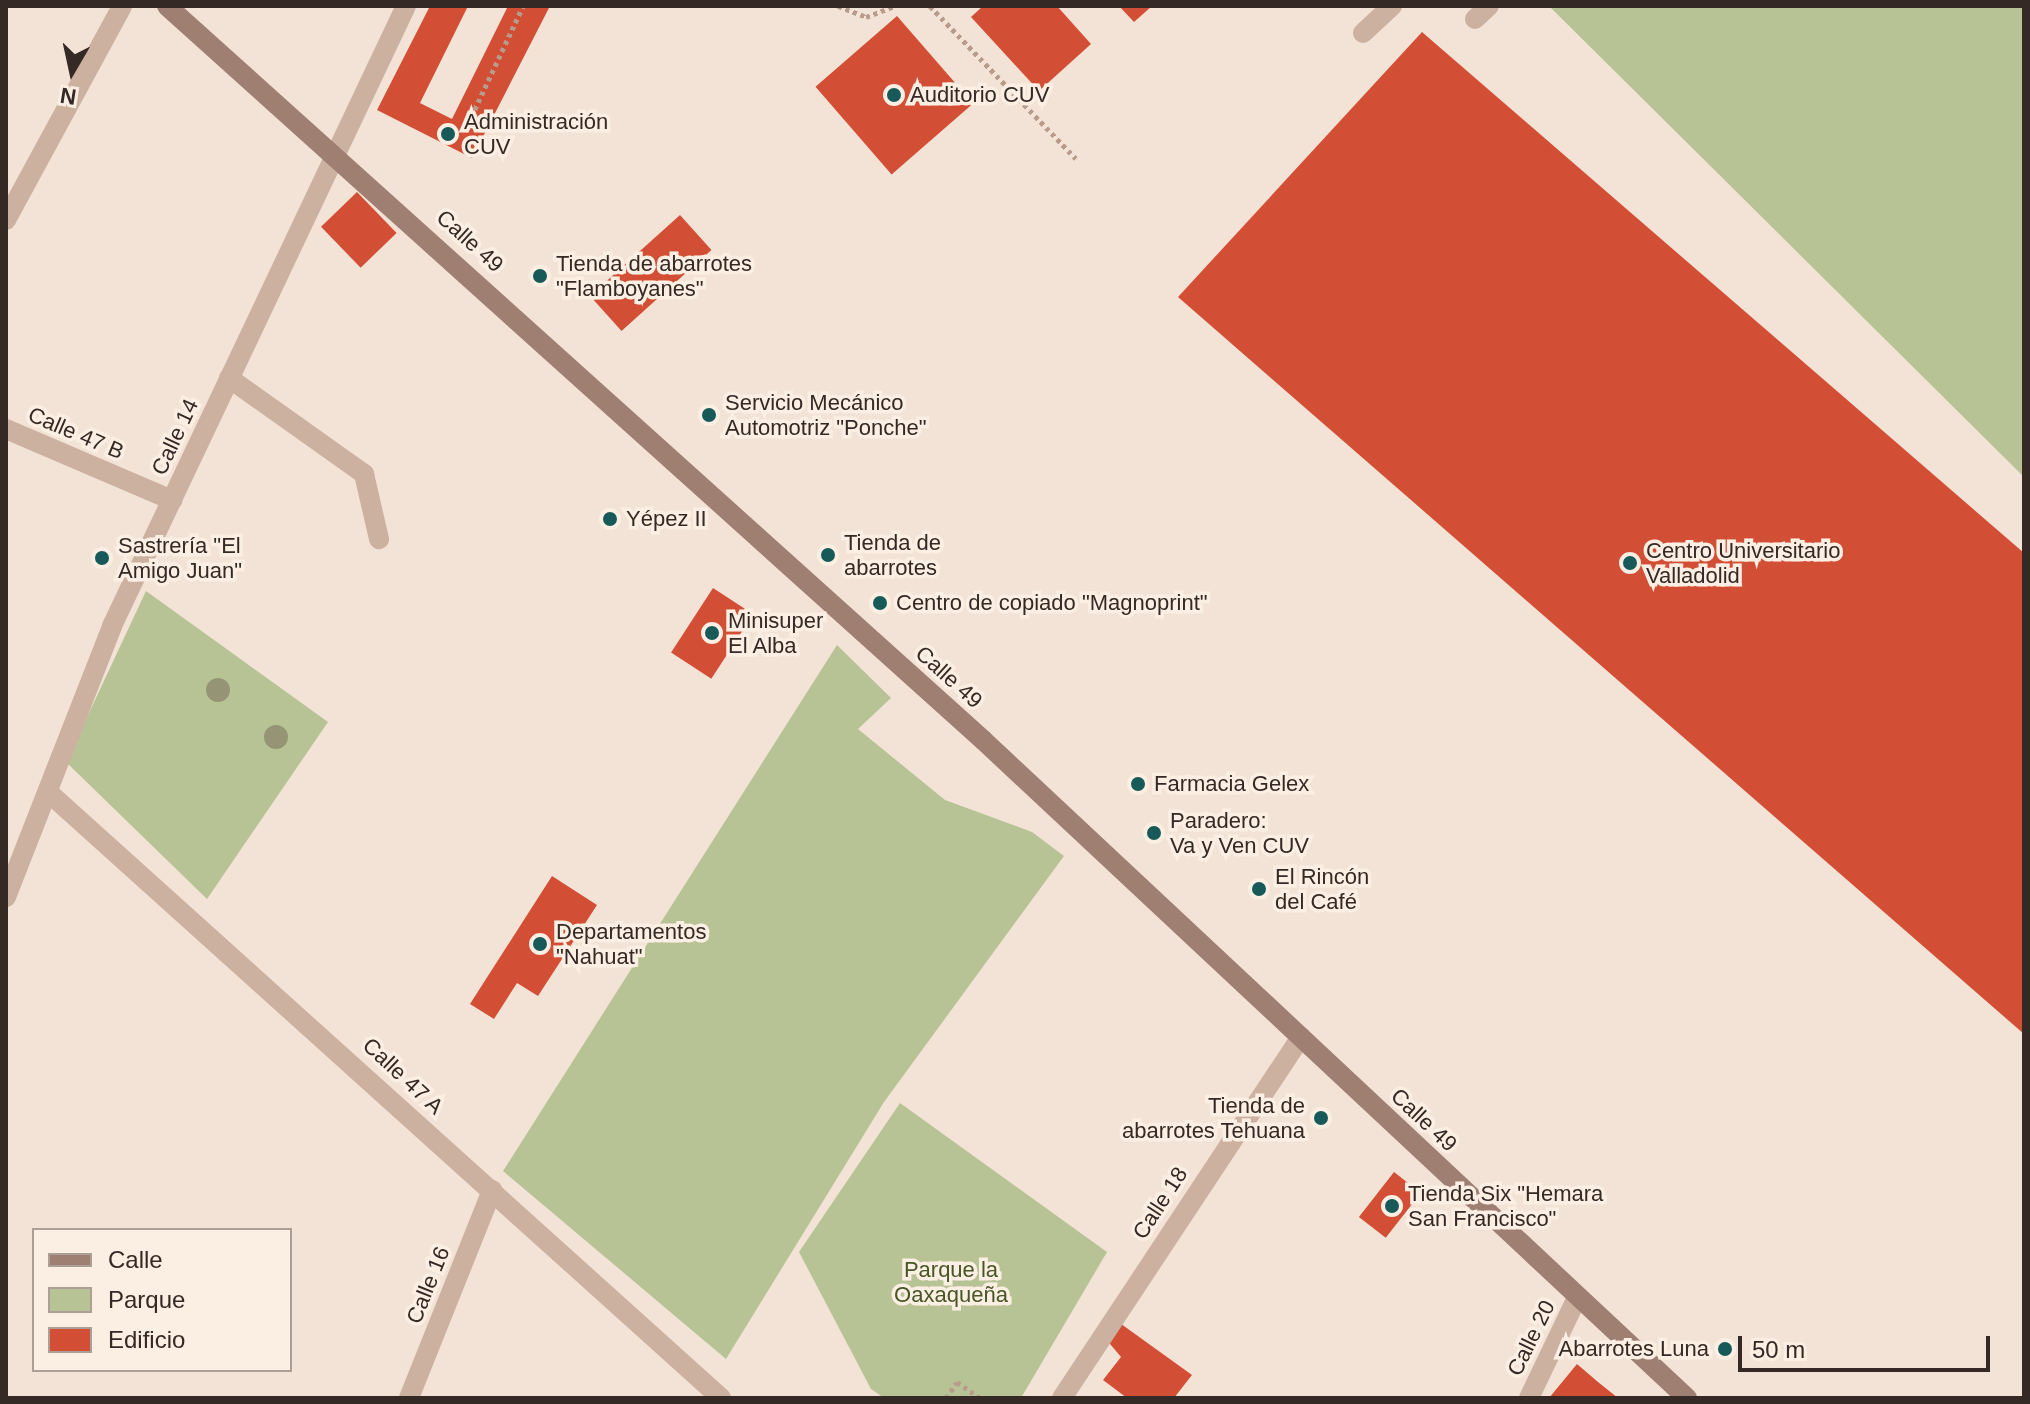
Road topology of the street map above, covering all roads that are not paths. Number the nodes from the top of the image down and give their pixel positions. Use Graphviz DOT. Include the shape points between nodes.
graph roads {
  1 [pos="122,6"];
  2 [pos="167,6"];
  3 [pos="406,6"];
  4 [pos="1392,6"];
  5 [pos="1363,33"];
  6 [pos="337,152"];
  7 [pos="6,220"];
  8 [pos="229,378"];
  9 [pos="6,429"];
  10 [pos="172,500"];
  11 [pos="379,539"];
  12 [pos="48,792"];
  13 [pos="6,896"];
  14 [pos="1301,1037"];
  15 [pos="492,1190"];
  16 [pos="1577,1298"];
  17 [pos="409,1398"];
  18 [pos="721,1398"];
  19 [pos="1062,1398"];
  20 [pos="1529,1398"];
  21 [pos="1687,1398"];
  1 -- 7 [label="street"];
  2 -- 6 [label="street, Calle 49"];
  3 -- 6 [label="street, Calle 14"];
  4 -- 5 [label="street"];
  6 -- 8 [label="street, Calle 14"];
  6 -- 14 [label="street, Calle 49"];
  8 -- 10 [label="street, Calle 14"];
  8 -- 11 [label="street" via="364,474"];
  9 -- 10 [label="street, Calle 47 B"];
  10 -- 12 [label="street, Calle 14" via="112,626"];
  12 -- 13 [label="street, Calle 14"];
  12 -- 15 [label="street, Calle 47 A"];
  14 -- 16 [label="street, Calle 49"];
  14 -- 19 [label="street, Calle 18"];
  15 -- 17 [label="street, Calle 16"];
  15 -- 18 [label="street, Calle 47 A"];
  16 -- 20 [label="street, Calle 20"];
  16 -- 21 [label="street, Calle 49"];
}
